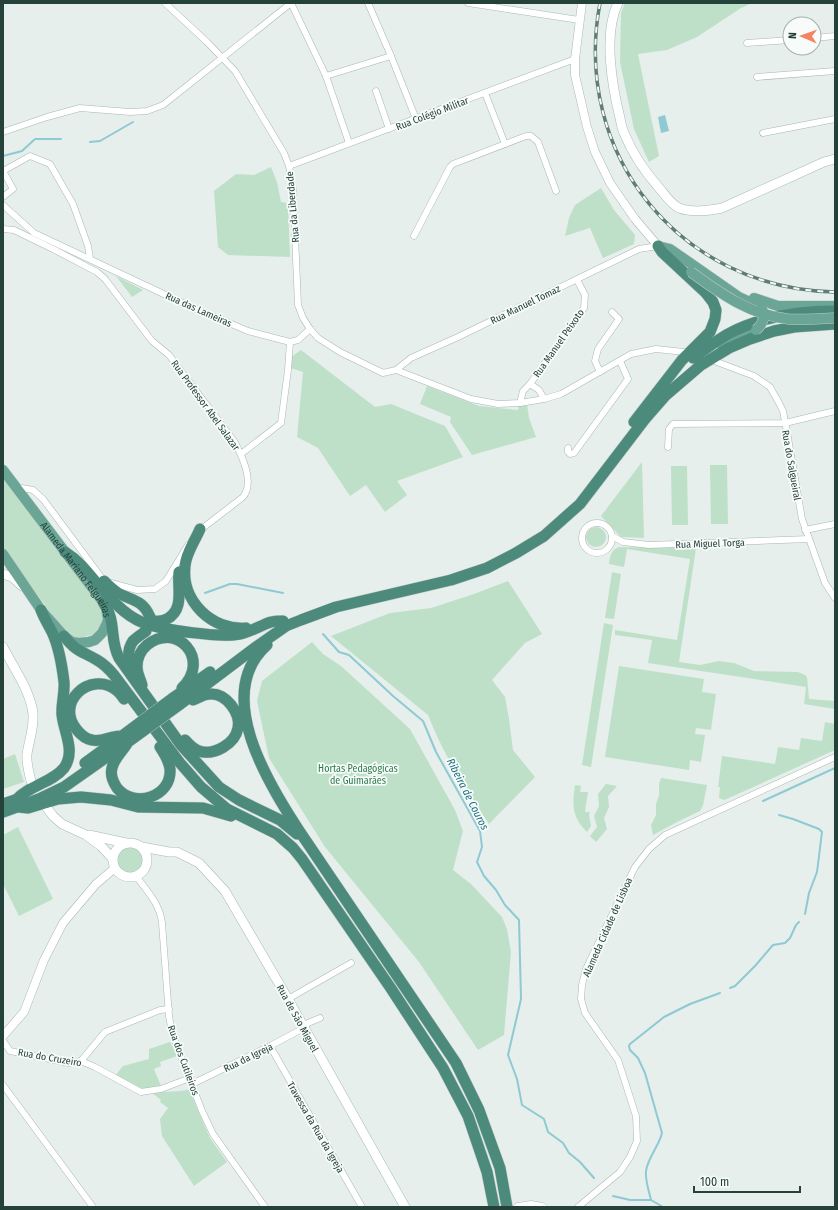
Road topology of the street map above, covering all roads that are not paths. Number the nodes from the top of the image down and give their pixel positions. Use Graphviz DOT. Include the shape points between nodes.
graph roads {
  1 [pos="165,3"];
  2 [pos="291,3"];
  3 [pos="368,3"];
  4 [pos="468,3"];
  5 [pos="582,3"];
  6 [pos="618,3"];
  7 [pos="579,20"];
  8 [pos="835,36"];
  9 [pos="822,37"];
  10 [pos="782,41"];
  11 [pos="747,43"];
  12 [pos="391,56"];
  13 [pos="222,57"];
  14 [pos="575,59"];
  15 [pos="835,71"];
  16 [pos="326,76"];
  17 [pos="757,77"];
  18 [pos="376,91"];
  19 [pos="485,93"];
  20 [pos="835,118"];
  21 [pos="416,119"];
  22 [pos="389,129"];
  23 [pos="3,132"];
  24 [pos="763,133"];
  25 [pos="349,143"];
  26 [pos="505,144"];
  27 [pos="835,159"];
  28 [pos="289,166"];
  29 [pos="556,191"];
  30 [pos="3,197"];
  31 [pos="3,205"];
  32 [pos="3,229"];
  33 [pos="414,236"];
  34 [pos="658,246"];
  35 [pos="90,258"];
  36 [pos="577,280"];
  37 [pos="728,289"];
  38 [pos="835,306"];
  39 [pos="835,311"];
  40 [pos="612,312"];
  41 [pos="835,318"];
  42 [pos="835,324"];
  43 [pos="310,329"];
  44 [pos="290,342"];
  45 [pos="684,352"];
  46 [pos="620,361"];
  47 [pos="717,362"];
  48 [pos="396,370"];
  49 [pos="600,372"];
  50 [pos="670,375"];
  51 [pos="682,381"];
  52 [pos="530,384"];
  53 [pos="544,400"];
  54 [pos="520,403"];
  55 [pos="835,411"];
  56 [pos="785,423"];
  57 [pos="668,447"];
  58 [pos="568,448"];
  59 [pos="241,454"];
  60 [pos="3,470"];
  61 [pos="16,486"];
  62 [pos="835,524"];
  63 [pos="200,529"];
  64 [pos="805,530"];
  65 [pos="612,536"];
  66 [pos="809,540"];
  67 [pos="623,542"];
  68 [pos="186,546"];
  69 [pos="610,546"];
  70 [pos="65,552"];
  71 [pos="3,554"];
  72 [pos="3,574"];
  73 [pos="104,581"];
  74 [pos="29,593"];
  75 [pos="835,598"];
  76 [pos="103,602"];
  77 [pos="121,609"];
  78 [pos="41,610"];
  79 [pos="150,617"];
  80 [pos="270,622"];
  81 [pos="285,624"];
  82 [pos="146,631"];
  83 [pos="64,636"];
  84 [pos="3,647"];
  85 [pos="138,675"];
  86 [pos="143,691"];
  87 [pos="176,702"];
  88 [pos="136,706"];
  89 [pos="168,726"];
  90 [pos="157,734"];
  91 [pos="125,739"];
  92 [pos="835,757"];
  93 [pos="31,781"];
  94 [pos="17,803"];
  95 [pos="3,804"];
  96 [pos="47,808"];
  97 [pos="3,812"];
  98 [pos="247,819"];
  99 [pos="86,834"];
  100 [pos="126,843"];
  101 [pos="142,847"];
  102 [pos="169,852"];
  103 [pos="113,859"];
  104 [pos="147,862"];
  105 [pos="320,863"];
  106 [pos="115,868"];
  107 [pos="136,876"];
  108 [pos="351,963"];
  109 [pos="288,999"];
  110 [pos="168,1009"];
  111 [pos="320,1018"];
  112 [pos="304,1028"];
  113 [pos="3,1036"];
  114 [pos="3,1041"];
  115 [pos="270,1046"];
  116 [pos="81,1061"];
  117 [pos="191,1081"];
  118 [pos="3,1085"];
  119 [pos="577,1206"];
  120 [pos="93,1207"];
  121 [pos="265,1207"];
  122 [pos="362,1207"];
  123 [pos="405,1207"];
  124 [pos="494,1207"];
  125 [pos="507,1207"];
  126 [pos="518,1207"];
  127 [pos="542,1207"];
  1 -- 13 [label="street, Rua da Liberdade"];
  2 -- 13 [label="street"];
  2 -- 16 [label="street"];
  3 -- 12 [label="street"];
  4 -- 7 [label="street"];
  5 -- 7 [label="street"];
  6 -- 27 [label="main road" via="611,25 610,54 614,96 624,135 645,172 678,208 704,212 722,208"];
  7 -- 14 [label="street"];
  8 -- 9 [label="street"];
  10 -- 11 [label="street"];
  12 -- 16 [label="street"];
  12 -- 21 [label="street"];
  13 -- 23 [label="street" via="163,105 147,111 80,108"];
  13 -- 28 [label="street, Rua da Liberdade" via="235,71 284,153"];
  14 -- 19 [label="street, Rua Colégio Militar"];
  14 -- 34 [label="street" via="577,87 595,152 610,183 634,219"];
  15 -- 17 [label="street"];
  16 -- 25 [label="street"];
  18 -- 22 [label="street"];
  19 -- 21 [label="street, Rua Colégio Militar"];
  19 -- 26 [label="street"];
  20 -- 24 [label="street"];
  21 -- 22 [label="street, Rua Colégio Militar"];
  22 -- 25 [label="street, Rua Colégio Militar"];
  25 -- 28 [label="street, Rua Colégio Militar"];
  26 -- 29 [label="street" via="526,136 535,139"];
  26 -- 33 [label="street" via="450,167"];
  28 -- 43 [label="street, Rua da Liberdade" via="293,190 298,305"];
  30 -- 35 [label="street" via="13,189 3,171 30,156 50,164 72,204"];
  31 -- 35 [label="street" via="34,233"];
  32 -- 59 [label="street, Rua Professor Abel Salazar" via="14,230 97,272 152,341 169,355"];
  34 -- 36 [label="street, Rua Manuel Tomaz" via="639,249"];
  34 -- 37 [label="main road" via="670,250"];
  34 -- 41 [label="main road, bridge" via="732,301 760,313 788,319"];
  34 -- 50 [label="highway" via="706,293 716,310 710,332"];
  35 -- 44 [label="street, Rua das Lameiras" via="248,331"];
  36 -- 48 [label="street, Rua Manuel Tomaz" via="411,358"];
  36 -- 52 [label="street, Rua Manuel Peixoto" via="585,295 584,308"];
  37 -- 38 [label="main road" via="778,306"];
  37 -- 51 [label="main road, bridge" via="738,297 761,307 764,320 756,330 712,352 686,373"];
  39 -- 50 [label="highway" via="784,315 755,323 729,334"];
  40 -- 49 [label="street" via="619,319 598,349 594,361"];
  42 -- 51 [label="highway" via="794,327 750,339 716,355"];
  43 -- 44 [label="street" via="298,340"];
  43 -- 48 [label="street, Rua da Liberdade" via="318,338 371,368 383,373"];
  44 -- 59 [label="street" via="281,423"];
  45 -- 46 [label="street" via="656,349 631,354"];
  46 -- 49 [label="street"];
  46 -- 58 [label="street" via="628,379 574,453 570,454"];
  47 -- 56 [label="street, Rua do Salgueiral" via="754,376 770,387 779,403"];
  48 -- 54 [label="street" via="472,399 498,404"];
  49 -- 53 [label="street" via="561,394"];
  50 -- 81 [label="highway" via="575,500 540,530 484,561 449,573 322,604 297,613"];
  51 -- 81 [label="highway" via="645,419 580,504 544,536 486,568 451,580 325,610"];
  52 -- 53 [label="street" via="539,390"];
  52 -- 54 [label="street, Rua Manuel Peixoto" via="523,391"];
  53 -- 54 [label="street"];
  55 -- 56 [label="street"];
  56 -- 57 [label="street" via="674,424 669,429"];
  56 -- 64 [label="street, Rua do Salgueiral"];
  59 -- 63 [label="street, Rua Professor Abel Salazar" via="248,490 243,497"];
  60 -- 61 [label="main road, Alameda Mariano Felgueiras"];
  61 -- 70 [label="main road, Alameda Mariano Felgueiras"];
  61 -- 73 [label="street" via="33,490 43,499"];
  62 -- 64 [label="street"];
  63 -- 68 [label="street, Rua Professor Abel Salazar"];
  63 -- 80 [label="highway" via="185,566 188,591 197,607 208,618 230,627 250,628"];
  64 -- 66 [label="street, Rua do Salgueiral"];
  65 -- 67 [label="street, Rua Miguel Torga"];
  65 -- 69 [label="street"];
  65 -- 69 [label="street" via="608,527 598,522 588,525 582,534 584,548 592,553 602,553"];
  66 -- 67 [label="street, Rua Miguel Torga" via="649,545"];
  66 -- 75 [label="street, Rua do Salgueiral" via="825,583"];
  67 -- 69 [label="street"];
  68 -- 73 [label="street, Rua Professor Abel Salazar" via="166,581 155,589 137,590"];
  68 -- 77 [label="highway" via="180,567 179,603 174,614 166,620 157,622"];
  70 -- 76 [label="main road, Alameda Mariano Felgueiras"];
  70 -- 77 [label="highway" via="76,559"];
  71 -- 74 [label="main road, Alameda Mariano Felgueiras"];
  72 -- 74 [label="main road" via="12,577"];
  73 -- 79 [label="highway" via="120,594 140,603"];
  74 -- 78 [label="main road, Alameda Mariano Felgueiras"];
  76 -- 83 [label="main road, Alameda Mariano Felgueiras" via="108,619 99,637 79,644"];
  76 -- 86 [label="highway" via="110,615 117,654"];
  77 -- 80 [label="highway" via="136,620 158,628 214,635 240,634"];
  78 -- 83 [label="main road, Alameda Mariano Felgueiras"];
  78 -- 94 [label="highway" via="55,640 61,662 64,688 62,717 69,744 69,756 62,770 23,792"];
  80 -- 81 [label="highway"];
  81 -- 87 [label="highway"];
  81 -- 105 [label="highway" via="252,664 244,692 246,719 268,779"];
  82 -- 85 [label="highway" via="134,641 129,650 129,662"];
  83 -- 88 [label="highway" via="70,645 105,666"];
  84 -- 93 [label="main road" via="32,708 33,728 27,754"];
  85 -- 86 [label="highway"];
  85 -- 87 [label="highway" via="138,659 149,643 159,638 172,638 183,644 192,655 194,669"];
  86 -- 89 [label="highway"];
  87 -- 89 [label="highway" via="187,704 211,694 221,697 236,713 239,727 233,739 224,747 205,752 194,749 176,730"];
  87 -- 91 [label="highway, bridge"];
  88 -- 90 [label="highway"];
  88 -- 91 [label="highway" via="128,703 116,689 98,684 83,688 72,699 71,718 83,736 100,741 115,736"];
  89 -- 105 [label="highway" via="192,758 219,787 289,827 302,839"];
  90 -- 91 [label="highway" via="156,742 167,758 170,774 162,790 143,799 130,798 119,791 113,780 113,764"];
  90 -- 98 [label="highway" via="201,787 227,809"];
  91 -- 94 [label="highway"];
  92 -- 119 [label="street, Alameda Cidade de Lisboa" via="665,835 649,848 635,867 586,969 581,999 585,1013 618,1060 636,1116 637,1141 630,1158 620,1172"];
  94 -- 95 [label="highway"];
  94 -- 97 [label="highway"];
  94 -- 98 [label="highway" via="28,808 58,799 89,798 111,800 138,807 203,808 238,819"];
  96 -- 99 [label="main road" via="62,824"];
  98 -- 124 [label="highway" via="277,834 293,848 443,1068 468,1116 487,1172"];
  99 -- 100 [label="main road"];
  99 -- 103 [label="main road"];
  100 -- 101 [label="main road"];
  100 -- 103 [label="main road" via="116,850"];
  101 -- 102 [label="main road, Rua de São Miguel"];
  101 -- 104 [label="main road"];
  102 -- 104 [label="main road"];
  102 -- 109 [label="main road, Rua de São Miguel" via="177,852 198,863 225,891"];
  103 -- 106 [label="main road"];
  104 -- 107 [label="main road"];
  105 -- 125 [label="highway" via="456,1063 479,1110 495,1153"];
  106 -- 107 [label="main road" via="126,877"];
  106 -- 113 [label="street" via="96,884 63,923 44,960 24,1012"];
  107 -- 110 [label="street, Rua dos Cutileiros" via="156,904 162,918"];
  108 -- 109 [label="street"];
  109 -- 112 [label="main road, Rua de São Miguel"];
  110 -- 116 [label="street" via="105,1032"];
  110 -- 117 [label="street, Rua dos Cutileiros" via="172,1033"];
  111 -- 112 [label="street, Rua da Igreja" via="308,1023"];
  112 -- 115 [label="street, Rua da Igreja"];
  112 -- 123 [label="main road, Rua de São Miguel"];
  114 -- 116 [label="street, Rua do Cruzeiro" via="10,1051 69,1063"];
  115 -- 117 [label="street, Rua da Igreja"];
  115 -- 122 [label="street, Travessa da Rua da Igreja"];
  116 -- 117 [label="street, Rua do Cruzeiro" via="141,1092"];
  117 -- 121 [label="street, Rua dos Cutileiros" via="217,1141"];
  118 -- 120 [label="street"];
  126 -- 127 [label="street"];
}
